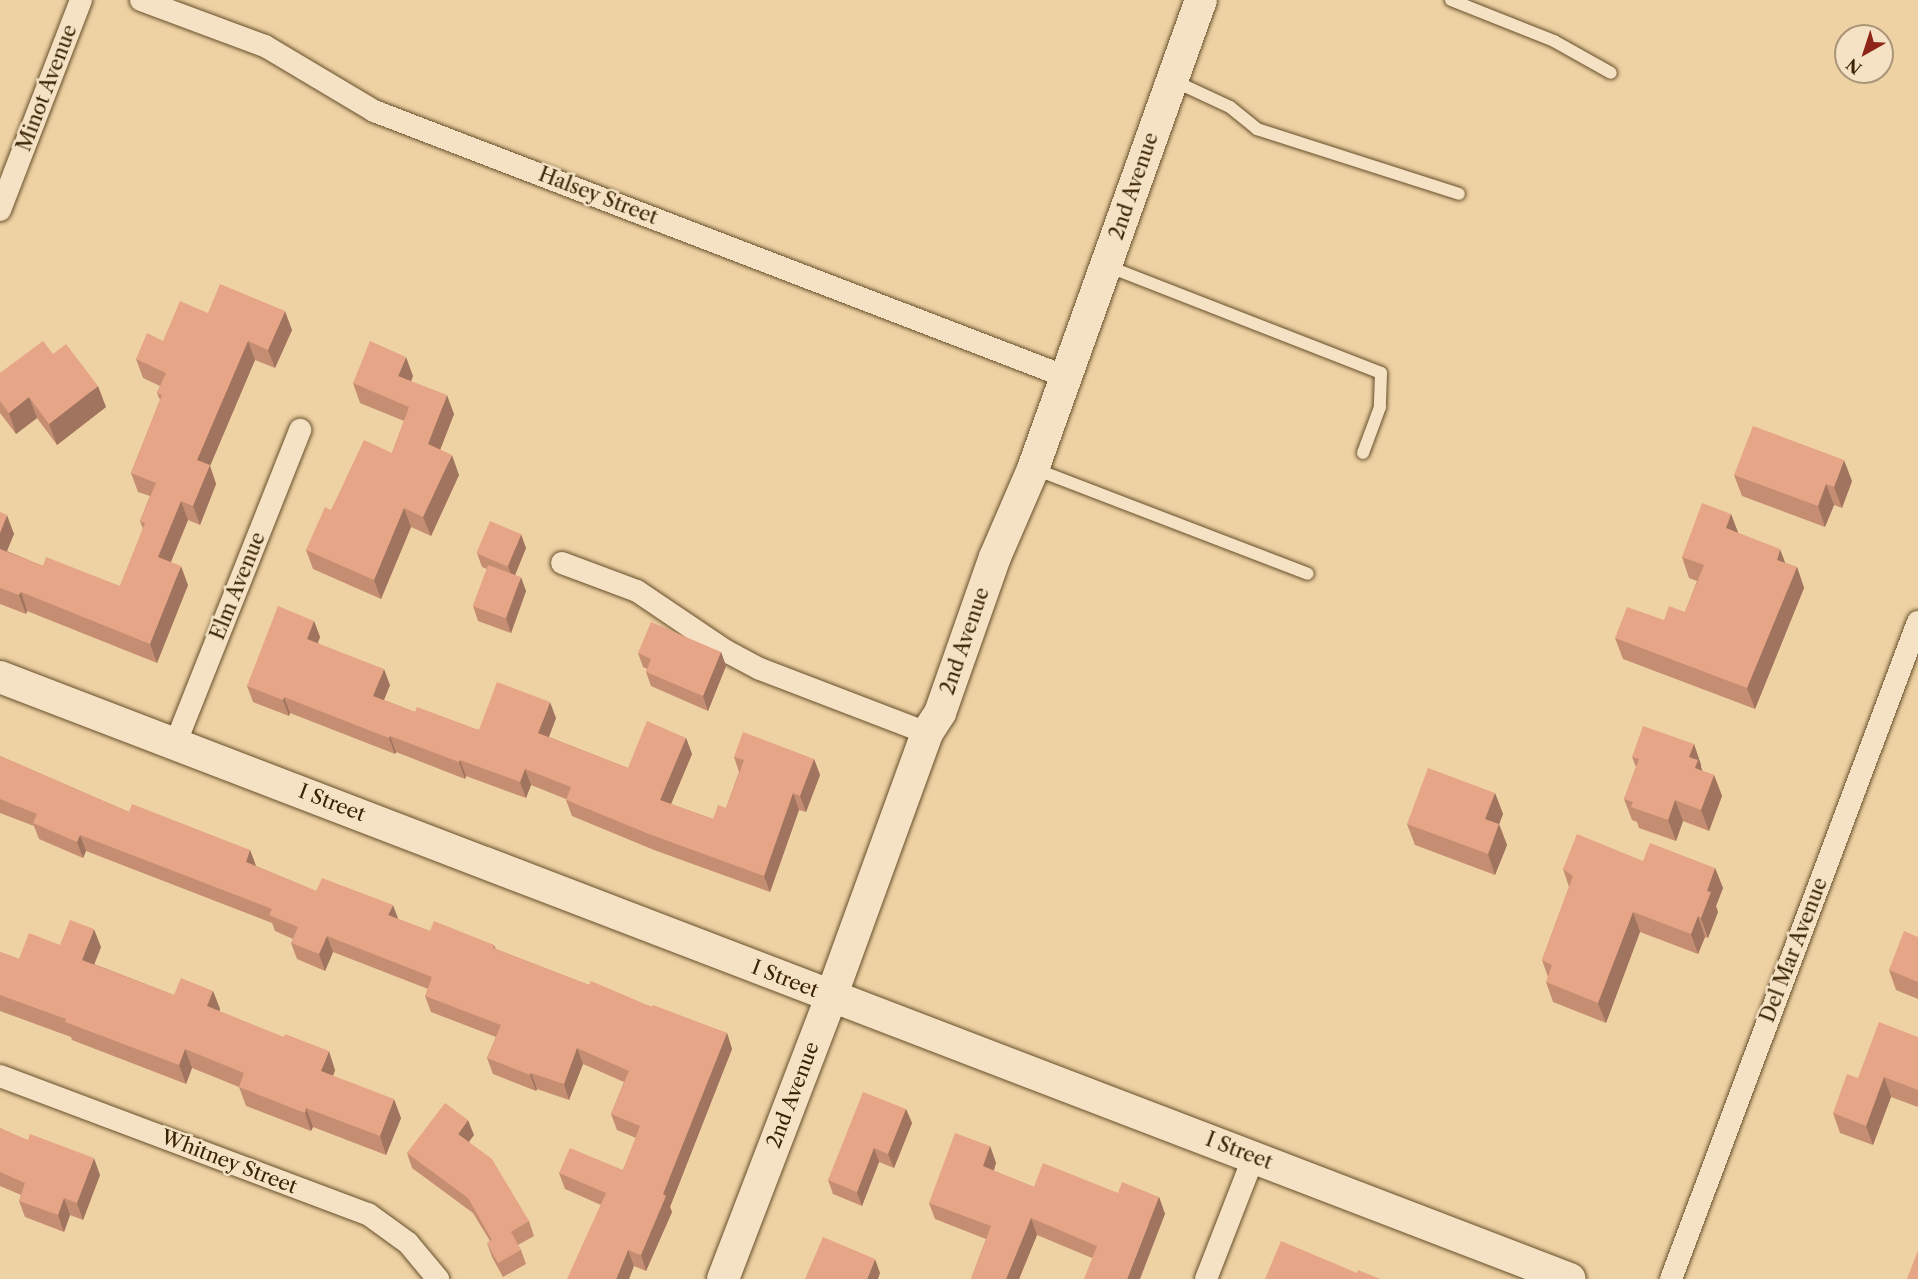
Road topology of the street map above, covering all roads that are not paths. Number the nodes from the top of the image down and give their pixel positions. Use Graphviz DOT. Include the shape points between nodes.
graph roads {
  1 [pos="81,0"];
  2 [pos="141,0"];
  3 [pos="1201,0"];
  4 [pos="1451,0"];
  5 [pos="1611,73"];
  6 [pos="1171,79"];
  7 [pos="1459,194"];
  8 [pos="0,210"];
  9 [pos="1107,266"];
  10 [pos="1064,376"];
  11 [pos="300,430"];
  12 [pos="1363,453"];
  13 [pos="1033,469"];
  14 [pos="562,563"];
  15 [pos="1308,574"];
  16 [pos="1918,622"];
  17 [pos="0,677"];
  18 [pos="927,733"];
  19 [pos="176,742"];
  20 [pos="831,997"];
  21 [pos="0,1076"];
  22 [pos="1254,1156"];
  23 [pos="438,1279"];
  24 [pos="723,1279"];
  25 [pos="1206,1279"];
  26 [pos="1570,1279"];
  27 [pos="1671,1279"];
  1 -- 8 [label="street, Minot Avenue"];
  2 -- 10 [label="street, Halsey Street" via="265,46 374,111"];
  3 -- 6 [label="street, 2nd Avenue"];
  4 -- 5 [label="lane" via="1554,41"];
  6 -- 7 [label="lane" via="1230,107 1257,129"];
  6 -- 9 [label="street, 2nd Avenue"];
  9 -- 10 [label="street, 2nd Avenue"];
  9 -- 12 [label="lane" via="1381,373 1380,407"];
  10 -- 13 [label="street, 2nd Avenue"];
  11 -- 19 [label="street, Elm Avenue"];
  13 -- 15 [label="lane"];
  13 -- 18 [label="street, 2nd Avenue" via="995,557 940,713"];
  14 -- 18 [label="street" via="637,591 726,651 760,669"];
  16 -- 27 [label="street, Del Mar Avenue"];
  17 -- 19 [label="street, I Street"];
  18 -- 20 [label="street, 2nd Avenue"];
  19 -- 20 [label="street, I Street"];
  20 -- 22 [label="street, I Street"];
  20 -- 24 [label="street, 2nd Avenue"];
  21 -- 23 [label="street, Whitney Street" via="368,1214 408,1243"];
  22 -- 25 [label="street"];
  22 -- 26 [label="street, I Street"];
}
